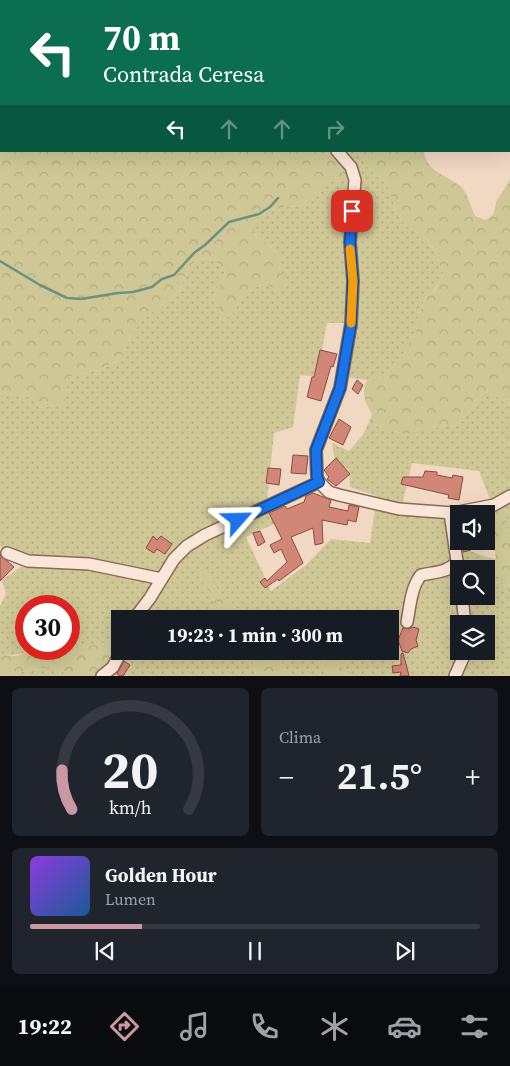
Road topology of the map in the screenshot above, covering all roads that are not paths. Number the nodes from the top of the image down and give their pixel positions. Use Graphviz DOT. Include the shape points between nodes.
graph roads {
  1 [pos="338,152"];
  2 [pos="319,482"];
  3 [pos="510,496"];
  4 [pos="494,505"];
  5 [pos="450,513"];
  6 [pos="7,553"];
  7 [pos="450,569"];
  8 [pos="162,579"];
  9 [pos="141,610"];
  10 [pos="407,622"];
  11 [pos="116,660"];
  12 [pos="462,660"];
  13 [pos="102,676"];
  14 [pos="455,676"];
  1 -- 2 [label="street" via="351,167 355,180 350,242 353,281 351,324 340,388 316,450"];
  2 -- 5 [label="street" via="339,495 399,509"];
  2 -- 8 [label="street" via="187,546 174,559"];
  3 -- 4 [label="street"];
  6 -- 8 [label="street" via="28,561 89,564"];
  7 -- 10 [label="street" via="420,575"];
  8 -- 9 [label="street"];
  11 -- 13 [label="street"];
  12 -- 14 [label="street"];
}
